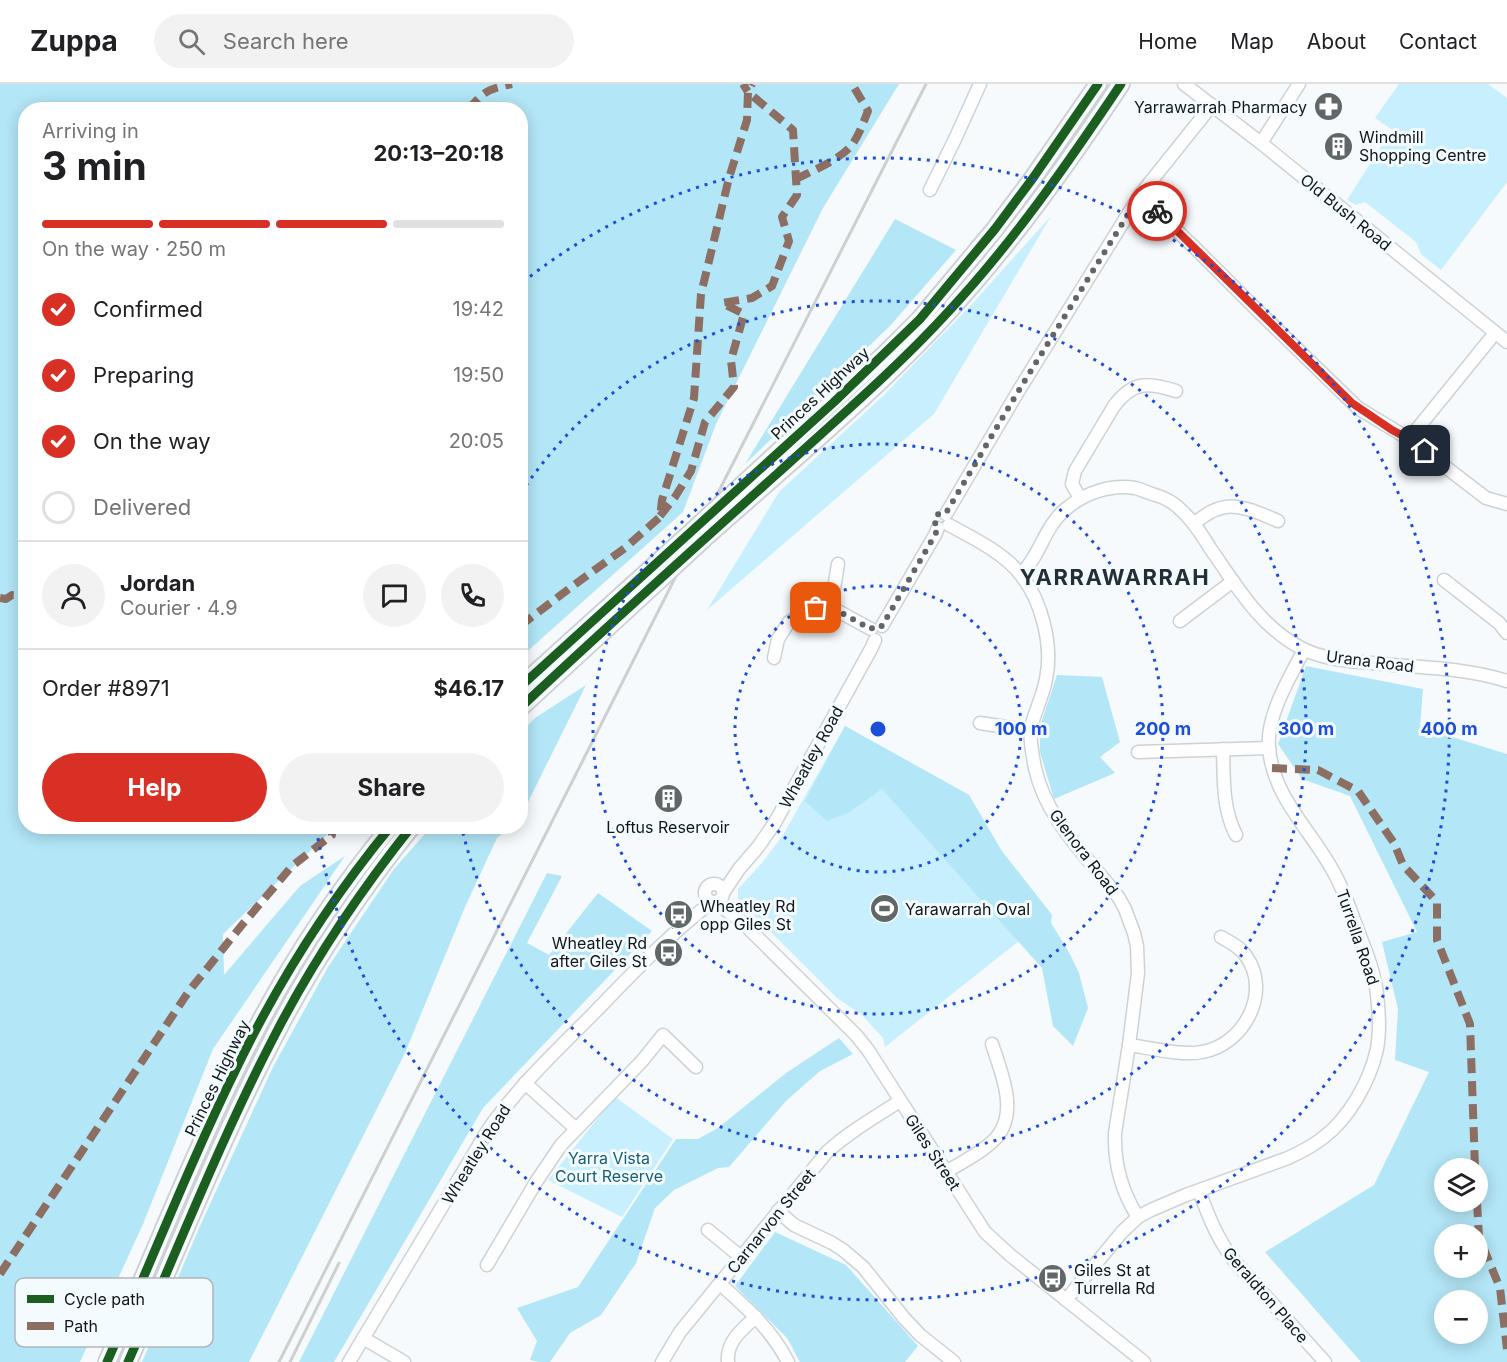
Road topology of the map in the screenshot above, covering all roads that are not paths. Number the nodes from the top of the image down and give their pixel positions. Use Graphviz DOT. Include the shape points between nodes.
graph roads {
  1 [pos="980,84"];
  2 [pos="1098,84"];
  3 [pos="1110,84"];
  4 [pos="1121,84"];
  5 [pos="1184,84"];
  6 [pos="1299,84"];
  7 [pos="1212,105"];
  8 [pos="1261,143"];
  9 [pos="1039,169"];
  10 [pos="930,190"];
  11 [pos="1140,195"];
  12 [pos="1495,333"];
  13 [pos="1507,342"];
  14 [pos="1176,390"];
  15 [pos="1409,439"];
  16 [pos="1080,498"];
  17 [pos="1507,504"];
  18 [pos="1278,521"];
  19 [pos="944,522"];
  20 [pos="1194,524"];
  21 [pos="838,564"];
  22 [pos="1021,574"];
  23 [pos="1444,580"];
  24 [pos="1233,581"];
  25 [pos="829,603"];
  26 [pos="1179,621"];
  27 [pos="876,632"];
  28 [pos="1507,633"];
  29 [pos="1304,650"];
  30 [pos="774,658"];
  31 [pos="528,680"];
  32 [pos="1507,681"];
  33 [pos="528,701"];
  34 [pos="980,723"];
  35 [pos="1031,731"];
  36 [pos="1269,748"];
  37 [pos="1223,749"];
  38 [pos="1138,752"];
  39 [pos="384,834"];
  40 [pos="406,834"];
  41 [pos="1236,835"];
  42 [pos="715,896"];
  43 [pos="1221,937"];
  44 [pos="992,1044"];
  45 [pos="1129,1045"];
  46 [pos="696,1067"];
  47 [pos="525,1083"];
  48 [pos="900,1101"];
  49 [pos="575,1128"];
  50 [pos="946,1172"];
  51 [pos="1199,1191"];
  52 [pos="778,1211"];
  53 [pos="1138,1216"];
  54 [pos="708,1230"];
  55 [pos="741,1257"];
  56 [pos="487,1265"];
  57 [pos="143,1278"];
  58 [pos="165,1278"];
  59 [pos="720,1284"];
  60 [pos="1066,1300"];
  61 [pos="756,1317"];
  62 [pos="363,1338"];
  63 [pos="114,1347"];
  64 [pos="135,1347"];
  65 [pos="107,1362"];
  66 [pos="128,1362"];
  67 [pos="349,1362"];
  68 [pos="404,1362"];
  69 [pos="662,1362"];
  70 [pos="728,1362"];
  71 [pos="788,1362"];
  72 [pos="954,1362"];
  73 [pos="1144,1362"];
  74 [pos="1325,1362"];
  1 -- 10 [label="street"];
  2 -- 9 [label="highway, Princes Highway"];
  3 -- 9 [label="highway" via="1063,153"];
  4 -- 33 [label="highway, Princes Highway, bridge" via="1048,191 949,311 887,374"];
  5 -- 7 [label="street, Old Bush Road"];
  6 -- 8 [label="street"];
  7 -- 8 [label="street, Old Bush Road"];
  7 -- 11 [label="street, Wheatley Road"];
  8 -- 12 [label="street, Old Bush Road"];
  9 -- 31 [label="highway, Princes Highway, bridge" via="989,237 920,319"];
  11 -- 15 [label="street" via="1352,403"];
  11 -- 19 [label="street, Wheatley Road" via="1019,390"];
  12 -- 13 [label="street, Old Bush Road"];
  12 -- 15 [label="street"];
  14 -- 16 [label="street" via="1138,386 1121,397 1075,471 1072,484"];
  15 -- 17 [label="street" via="1486,498"];
  16 -- 20 [label="street, Urana Road" via="1099,490 1135,488 1173,502"];
  16 -- 22 [label="street, Urana Road" via="1054,520"];
  18 -- 20 [label="street" via="1230,506 1213,510"];
  19 -- 22 [label="street, Glenora Road" via="996,553"];
  19 -- 27 [label="street, Wheatley Road"];
  20 -- 24 [label="street, Urana Road"];
  21 -- 25 [label="street"];
  22 -- 35 [label="street, Glenora Road" via="1037,605 1049,663"];
  23 -- 28 [label="street"];
  24 -- 26 [label="street"];
  24 -- 29 [label="street, Urana Road" via="1263,620"];
  25 -- 27 [label="street"];
  25 -- 30 [label="street" via="807,610 789,622 778,639"];
  27 -- 42 [label="street, Wheatley Road" via="871,649 774,824"];
  29 -- 32 [label="street, Urana Road" via="1346,661 1462,671"];
  29 -- 36 [label="street, Turrella Road" via="1279,701 1270,727"];
  34 -- 35 [label="street"];
  35 -- 45 [label="street, Glenora Road" via="1035,768 1046,800 1066,832 1119,898 1134,933 1138,974"];
  36 -- 37 [label="street"];
  36 -- 51 [label="street, Turrella Road" via="1277,783 1334,872 1363,943 1377,995 1377,1050 1357,1099 1325,1136 1288,1158"];
  37 -- 38 [label="street"];
  37 -- 41 [label="street" via="1226,807"];
  39 -- 57 [label="highway, Princes Highway" via="314,933 244,1053"];
  40 -- 58 [label="highway, Princes Highway" via="339,927 278,1030 250,1084"];
  42 -- 47 [label="street, Wheatley Road"];
  42 -- 48 [label="street, Giles Street" via="856,1035"];
  43 -- 45 [label="street" via="1246,955 1255,977 1254,1006 1242,1028 1218,1047 1203,1052"];
  44 -- 50 [label="street" via="1007,1101 1001,1132"];
  45 -- 53 [label="street, Glenora Road" via="1115,1151 1126,1197"];
  46 -- 49 [label="street" via="663,1035"];
  47 -- 49 [label="street"];
  47 -- 62 [label="street, Wheatley Road" via="488,1130"];
  48 -- 50 [label="street, Giles Street"];
  48 -- 52 [label="street, Carnarvon Street" via="827,1152"];
  49 -- 56 [label="street" via="550,1159"];
  50 -- 60 [label="street, Giles Street" via="990,1238"];
  51 -- 53 [label="street, Turrella Road"];
  51 -- 74 [label="street, Geraldton Place" via="1223,1247"];
  52 -- 55 [label="street, Carnarvon Street"];
  52 -- 72 [label="street" via="794,1225 853,1258 920,1335"];
  53 -- 60 [label="street, Turrella Road"];
  54 -- 55 [label="street"];
  55 -- 59 [label="street, Carnarvon Street"];
  59 -- 61 [label="street"];
  59 -- 69 [label="street, Carnarvon Street" via="680,1332"];
  60 -- 73 [label="street, Giles Street"];
  61 -- 70 [label="street" via="732,1343"];
  61 -- 71 [label="street"];
  62 -- 67 [label="street, Wheatley Road"];
  62 -- 68 [label="street"];
  63 -- 65 [label="highway, Princes Highway"];
  64 -- 66 [label="highway, Princes Highway"];
}
